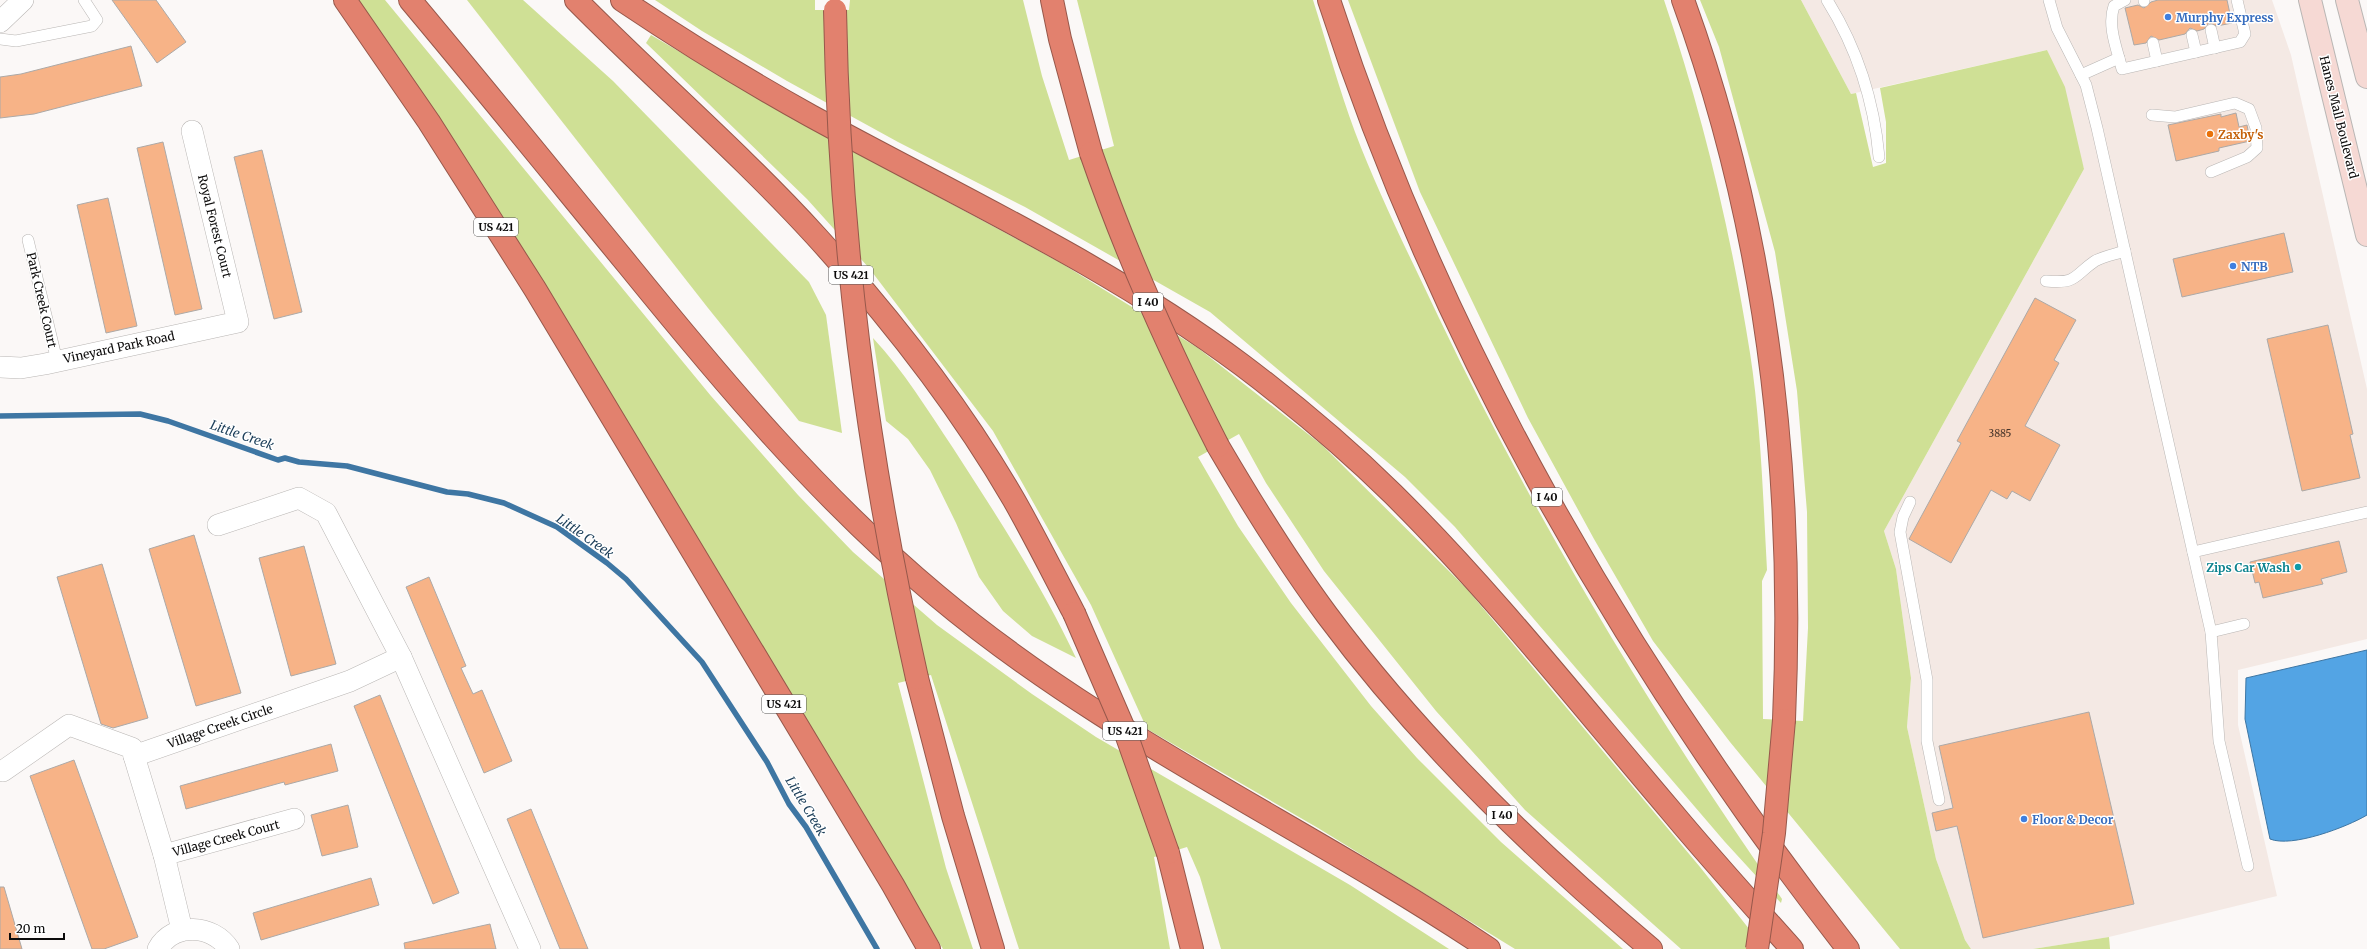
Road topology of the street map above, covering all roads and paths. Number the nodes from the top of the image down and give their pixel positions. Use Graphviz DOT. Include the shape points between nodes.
graph roads {
  1 [pos="23,0"];
  2 [pos="84,0"];
  3 [pos="345,0"];
  4 [pos="410,0"];
  5 [pos="576,0"];
  6 [pos="622,0"];
  7 [pos="1052,0"];
  8 [pos="1329,0"];
  9 [pos="1683,0"];
  10 [pos="1827,0"];
  11 [pos="2049,0"];
  12 [pos="2125,0"];
  13 [pos="2237,0"];
  14 [pos="2310,0"];
  15 [pos="2347,0"];
  16 [pos="835,5"];
  17 [pos="0,22"];
  18 [pos="2211,30"];
  19 [pos="2192,35"];
  20 [pos="0,39"];
  21 [pos="2153,43"];
  22 [pos="2215,48"];
  23 [pos="2196,52"];
  24 [pos="2119,58"];
  25 [pos="2157,61"];
  26 [pos="2081,75"];
  27 [pos="2367,77"];
  28 [pos="2152,114"];
  29 [pos="192,131"];
  30 [pos="1879,157"];
  31 [pos="2211,172"];
  32 [pos="2367,235"];
  33 [pos="28,240"];
  34 [pos="2125,251"];
  35 [pos="2046,280"];
  36 [pos="238,322"];
  37 [pos="57,361"];
  38 [pos="0,367"];
  39 [pos="1910,502"];
  40 [pos="2367,512"];
  41 [pos="218,525"];
  42 [pos="2193,552"];
  43 [pos="2244,624"];
  44 [pos="2211,632"];
  45 [pos="401,657"];
  46 [pos="134,756"];
  47 [pos="3,771"];
  48 [pos="1939,800"];
  49 [pos="294,819"];
  50 [pos="164,855"];
  51 [pos="2248,866"];
  52 [pos="182,930"];
  53 [pos="158,949"];
  54 [pos="229,949"];
  55 [pos="530,949"];
  56 [pos="929,949"];
  57 [pos="993,949"];
  58 [pos="1192,949"];
  59 [pos="1489,949"];
  60 [pos="1651,949"];
  61 [pos="1757,949"];
  62 [pos="1792,949"];
  63 [pos="1848,949"];
  1 -- 17 [label="street"];
  2 -- 20 [label="lane" via="97,20 92,26 16,41"];
  3 -- 56 [label="highway, US 421" via="429,122 531,282"];
  4 -- 59 [label="highway" via="716,372 794,461 887,553 990,638 1098,714"];
  5 -- 58 [label="highway, US 421, bridge" via="782,200 860,286 902,337 970,432 1013,499 1074,613 1125,731 1168,853"];
  6 -- 62 [label="highway" via="673,34 813,117 1002,216 1136,293 1241,364 1292,405 1355,458 1452,556 1526,638 1673,814"];
  7 -- 60 [label="highway, I 40, bridge" via="1091,153 1148,302 1218,446 1290,563 1332,621 1455,768 1549,860"];
  8 -- 63 [label="highway, I 40" via="1403,198 1442,288 1529,464 1627,634 1681,719 1792,877"];
  9 -- 61 [label="highway, bridge" via="1705,65 1740,192 1753,256 1773,380 1785,519 1787,650 1784,720 1774,833"];
  10 -- 30 [label="lane" via="1859,62 1867,84 1877,132"];
  11 -- 26 [label="lane" via="2057,28"];
  12 -- 24 [label="lane" via="2114,6 2111,15"];
  13 -- 22 [label="lane" via="2245,34 2240,42"];
  14 -- 32 [label="main road, Hanes Mall Boulevard"];
  15 -- 27 [label="main road"];
  16 -- 57 [label="highway, bridge" via="839,158 859,359 878,489 917,678 953,816"];
  18 -- 22 [label="lane"];
  19 -- 23 [label="lane"];
  21 -- 25 [label="lane"];
  22 -- 23 [label="lane"];
  23 -- 25 [label="lane"];
  24 -- 25 [label="lane" via="2122,69"];
  24 -- 26 [label="lane"];
  26 -- 34 [label="lane" via="2090,97"];
  28 -- 31 [label="lane" via="2175,117 2235,103 2249,109 2256,128 2257,148 2247,157"];
  29 -- 36 [label="street, Royal Forest Court"];
  33 -- 37 [label="lane, Park Creek Court"];
  34 -- 35 [label="lane" via="2096,261 2080,276 2070,280"];
  34 -- 42 [label="lane"];
  36 -- 37 [label="street, Vineyard Park Road"];
  37 -- 38 [label="street, Vineyard Park Road" via="21,368"];
  39 -- 48 [label="lane" via="1900,532 1927,680 1927,741"];
  40 -- 42 [label="lane"];
  41 -- 45 [label="street" via="299,498 326,512"];
  42 -- 44 [label="lane"];
  43 -- 44 [label="lane"];
  44 -- 51 [label="lane" via="2219,741"];
  45 -- 46 [label="street, Village Creek Circle" via="350,681"];
  45 -- 55 [label="street"];
  46 -- 47 [label="street" via="132,748 69,726"];
  46 -- 50 [label="street"];
  49 -- 50 [label="street, Village Creek Court"];
  50 -- 52 [label="street, Village Creek Court"];
  52 -- 53 [label="street" via="166,939"];
  52 -- 54 [label="street" via="192,929 211,933"];
}
